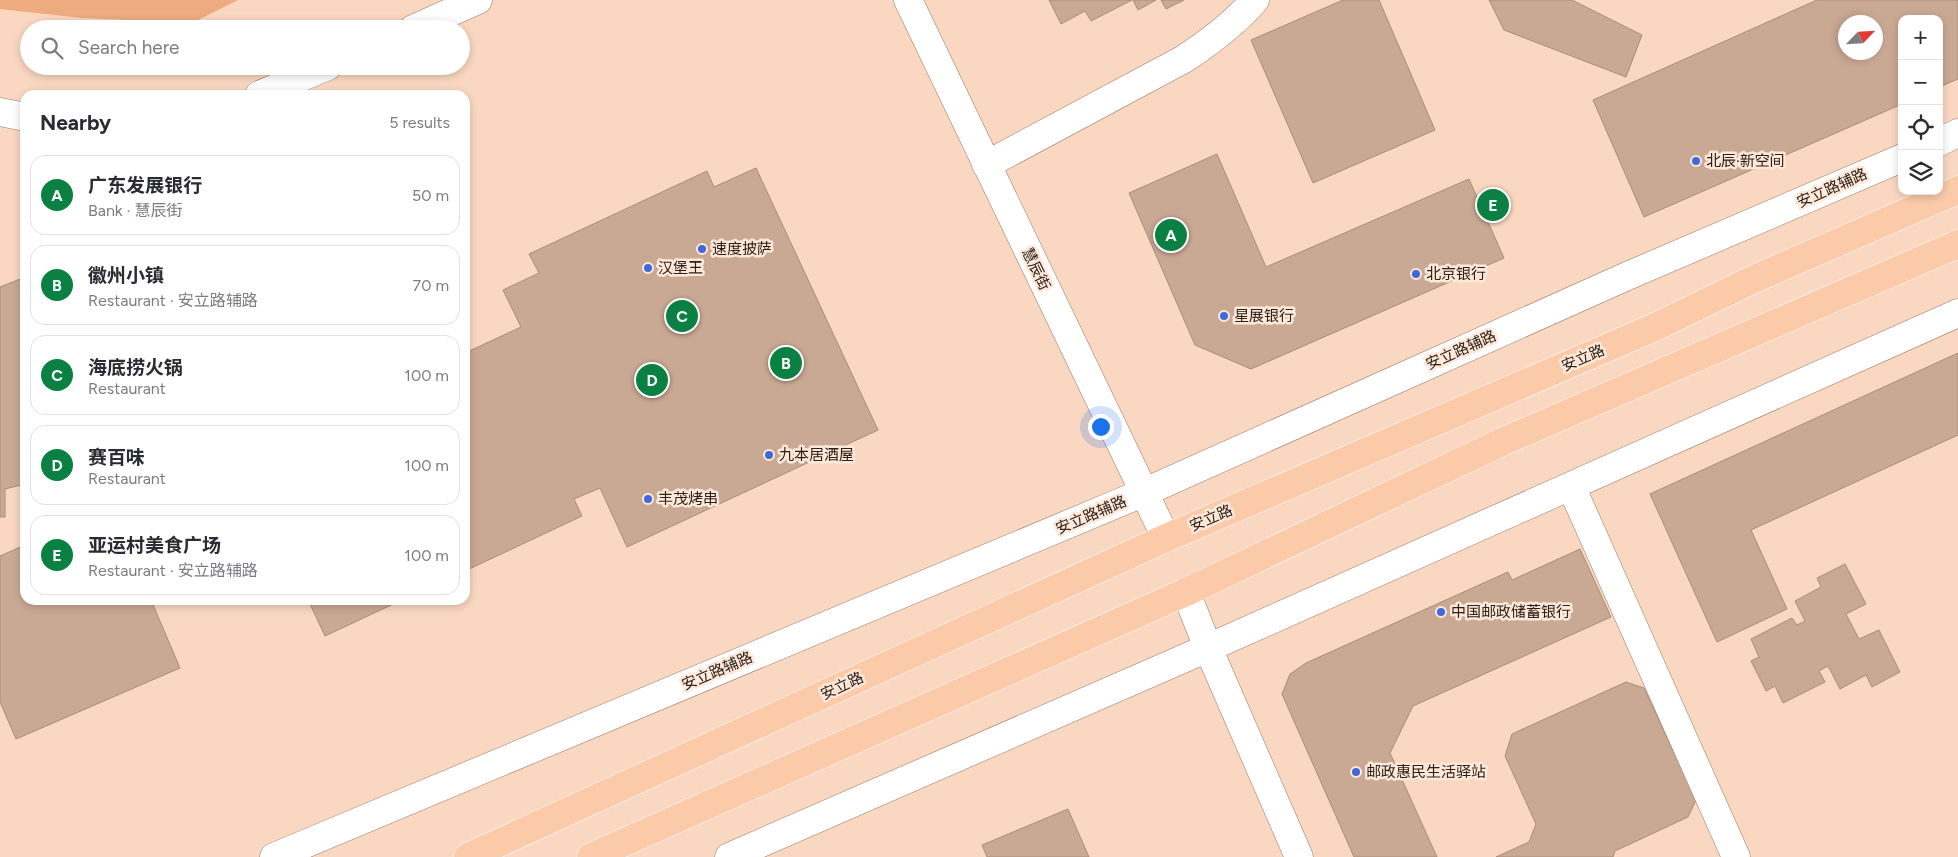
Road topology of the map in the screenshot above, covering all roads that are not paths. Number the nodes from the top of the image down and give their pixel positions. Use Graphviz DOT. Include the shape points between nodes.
graph roads {
  1 [pos="478,0"];
  2 [pos="908,0"];
  3 [pos="1255,0"];
  4 [pos="433,20"];
  5 [pos="307,75"];
  6 [pos="271,90"];
  7 [pos="0,112"];
  8 [pos="20,116"];
  9 [pos="1958,133"];
  10 [pos="1943,140"];
  11 [pos="1898,160"];
  12 [pos="986,165"];
  13 [pos="1958,190"];
  14 [pos="1958,244"];
  15 [pos="1958,313"];
  16 [pos="1571,486"];
  17 [pos="1145,492"];
  18 [pos="1166,538"];
  19 [pos="1186,592"];
  20 [pos="1208,648"];
  21 [pos="274,857"];
  22 [pos="468,857"];
  23 [pos="591,857"];
  24 [pos="729,857"];
  25 [pos="1299,857"];
  26 [pos="1736,857"];
  1 -- 4 [label="street"];
  2 -- 12 [label="street, 慧辰街"];
  3 -- 12 [label="street" via="1210,42 1184,59"];
  5 -- 6 [label="street"];
  7 -- 8 [label="street"];
  9 -- 10 [label="street"];
  11 -- 17 [label="street, 安立路辅路" via="1625,277"];
  12 -- 17 [label="street, 慧辰街"];
  13 -- 18 [label="main road, 安立路" via="1754,279 1653,328"];
  14 -- 19 [label="main road" via="1502,442"];
  15 -- 16 [label="street"];
  16 -- 20 [label="street"];
  16 -- 26 [label="street"];
  17 -- 18 [label="street, 慧辰街"];
  17 -- 21 [label="street, 安立路辅路"];
  18 -- 22 [label="main road, 安立路"];
  19 -- 20 [label="street"];
  19 -- 23 [label="main road"];
  20 -- 24 [label="street"];
  20 -- 25 [label="street"];
}
